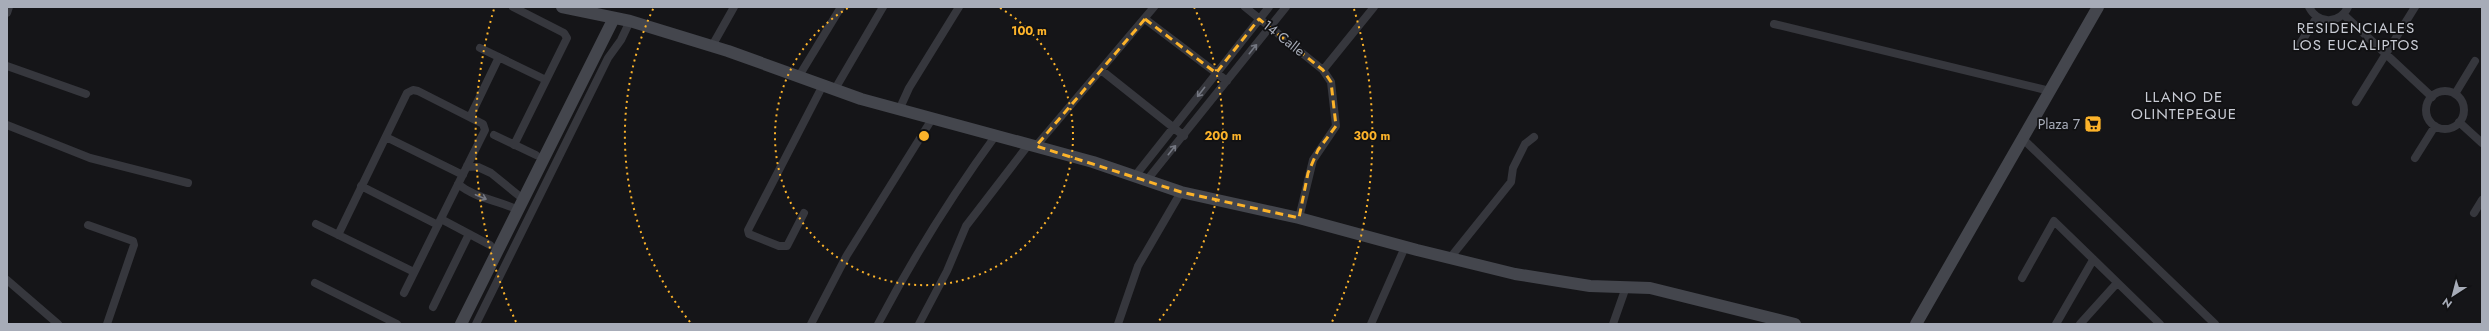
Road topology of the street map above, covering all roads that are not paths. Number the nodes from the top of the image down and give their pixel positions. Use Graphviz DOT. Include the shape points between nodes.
graph roads {
  1 [pos="9,7"];
  2 [pos="513,7"];
  3 [pos="562,7"];
  4 [pos="734,7"];
  5 [pos="841,7"];
  6 [pos="883,7"];
  7 [pos="960,7"];
  8 [pos="1154,7"];
  9 [pos="1245,7"];
  10 [pos="1269,7"];
  11 [pos="1286,7"];
  12 [pos="1374,7"];
  13 [pos="2098,7"];
  14 [pos="2309,7"];
  15 [pos="2348,7"];
  16 [pos="2415,7"];
  17 [pos="7,13"];
  18 [pos="2344,15"];
  19 [pos="2317,17"];
  20 [pos="614,18"];
  21 [pos="1145,18"];
  22 [pos="1259,19"];
  23 [pos="630,21"];
  24 [pos="1774,24"];
  25 [pos="1270,27"];
  26 [pos="712,46"];
  27 [pos="2298,47"];
  28 [pos="480,48"];
  29 [pos="2386,54"];
  30 [pos="499,57"];
  31 [pos="2475,61"];
  32 [pos="7,66"];
  33 [pos="1101,70"];
  34 [pos="1323,70"];
  35 [pos="1216,73"];
  36 [pos="799,76"];
  37 [pos="546,80"];
  38 [pos="1227,81"];
  39 [pos="822,86"];
  40 [pos="835,89"];
  41 [pos="2050,91"];
  42 [pos="86,94"];
  43 [pos="2455,94"];
  44 [pos="2432,97"];
  45 [pos="2356,102"];
  46 [pos="899,110"];
  47 [pos="470,117"];
  48 [pos="932,119"];
  49 [pos="2459,122"];
  50 [pos="7,125"];
  51 [pos="2435,126"];
  52 [pos="1174,128"];
  53 [pos="494,135"];
  54 [pos="996,135"];
  55 [pos="1184,136"];
  56 [pos="386,137"];
  57 [pos="1534,137"];
  58 [pos="2023,139"];
  59 [pos="2482,144"];
  60 [pos="514,145"];
  61 [pos="1033,145"];
  62 [pos="536,155"];
  63 [pos="2415,158"];
  64 [pos="466,166"];
  65 [pos="462,175"];
  66 [pos="1135,176"];
  67 [pos="1147,180"];
  68 [pos="188,183"];
  69 [pos="458,184"];
  70 [pos="361,186"];
  71 [pos="1181,192"];
  72 [pos="2482,200"];
  73 [pos="521,205"];
  74 [pos="804,213"];
  75 [pos="2474,213"];
  76 [pos="1300,218"];
  77 [pos="439,222"];
  78 [pos="316,224"];
  79 [pos="88,225"];
  80 [pos="338,234"];
  81 [pos="469,234"];
  82 [pos="490,245"];
  83 [pos="1405,247"];
  84 [pos="1450,258"];
  85 [pos="2093,260"];
  86 [pos="414,272"];
  87 [pos="2022,278"];
  88 [pos="7,280"];
  89 [pos="315,283"];
  90 [pos="2117,283"];
  91 [pos="1626,287"];
  92 [pos="404,293"];
  93 [pos="433,307"];
  94 [pos="2155,322"];
  95 [pos="392,323"];
  96 [pos="58,324"];
  97 [pos="107,324"];
  98 [pos="461,324"];
  99 [pos="476,324"];
  100 [pos="811,324"];
  101 [pos="878,324"];
  102 [pos="919,324"];
  103 [pos="1118,324"];
  104 [pos="1371,324"];
  105 [pos="1612,324"];
  106 [pos="1795,324"];
  107 [pos="1916,324"];
  108 [pos="2056,324"];
  109 [pos="2080,324"];
  110 [pos="2215,324"];
  1 -- 17 [label="street"];
  2 -- 37 [label="street" via="567,36"];
  3 -- 20 [label="street"];
  4 -- 26 [label="street"];
  5 -- 36 [label="street"];
  6 -- 40 [label="street"];
  7 -- 46 [label="street" via="909,88"];
  8 -- 21 [label="street"];
  9 -- 22 [label="street, 14 Calle"];
  10 -- 22 [label="street"];
  11 -- 25 [label="street"];
  12 -- 34 [label="street"];
  13 -- 41 [label="street"];
  14 -- 19 [label="street"];
  15 -- 18 [label="street"];
  16 -- 29 [label="street"];
  18 -- 19 [label="street" via="2328,21"];
  18 -- 29 [label="street"];
  19 -- 27 [label="street"];
  20 -- 23 [label="street"];
  20 -- 73 [label="street"];
  21 -- 33 [label="street"];
  21 -- 35 [label="street"];
  22 -- 25 [label="street, 14 Calle"];
  22 -- 35 [label="street"];
  23 -- 26 [label="street"];
  23 -- 99 [label="street" via="604,65"];
  24 -- 41 [label="street"];
  25 -- 34 [label="street, 14 Calle"];
  38 -- 25 [label="street, one-way"];
  26 -- 36 [label="street"];
  28 -- 30 [label="street"];
  29 -- 44 [label="street"];
  29 -- 45 [label="street"];
  30 -- 37 [label="street"];
  30 -- 47 [label="street"];
  31 -- 43 [label="street"];
  32 -- 42 [label="street"];
  33 -- 52 [label="street"];
  33 -- 61 [label="street"];
  34 -- 76 [label="street" via="1331,82 1336,126 1313,160"];
  35 -- 38 [label="street"];
  35 -- 52 [label="street, one-way"];
  36 -- 39 [label="street"];
  37 -- 60 [label="street"];
  38 -- 55 [label="street"];
  39 -- 40 [label="street"];
  39 -- 74 [label="street" via="748,234 779,246 787,246"];
  40 -- 46 [label="street"];
  41 -- 58 [label="street"];
  43 -- 44 [label="street" via="2443,91"];
  43 -- 49 [label="street" via="2464,107"];
  44 -- 51 [label="street" via="2426,111"];
  46 -- 48 [label="street"];
  47 -- 56 [label="street" via="413,90 407,93"];
  47 -- 64 [label="street" via="483,124 485,130"];
  48 -- 54 [label="street"];
  48 -- 100 [label="street" via="844,261"];
  49 -- 51 [label="street" via="2450,128"];
  49 -- 59 [label="street"];
  50 -- 68 [label="street" via="90,158"];
  51 -- 63 [label="street"];
  52 -- 55 [label="street"];
  52 -- 66 [label="street"];
  53 -- 60 [label="street"];
  54 -- 61 [label="street"];
  54 -- 101 [label="street" via="951,199 905,273"];
  67 -- 55 [label="street, one-way"];
  56 -- 65 [label="street"];
  56 -- 70 [label="street"];
  57 -- 84 [label="street" via="1525,144 1513,168 1510,182"];
  58 -- 107 [label="street"];
  58 -- 110 [label="street"];
  60 -- 62 [label="street"];
  61 -- 66 [label="street"];
  61 -- 102 [label="street" via="966,226 940,286"];
  64 -- 65 [label="street"];
  64 -- 73 [label="street" via="478,166 491,173"];
  65 -- 69 [label="street"];
  66 -- 67 [label="street"];
  67 -- 71 [label="street"];
  69 -- 73 [label="street, one-way" via="483,198"];
  69 -- 77 [label="street"];
  70 -- 77 [label="street"];
  70 -- 80 [label="street"];
  71 -- 76 [label="street"];
  71 -- 103 [label="street" via="1138,266"];
  72 -- 75 [label="street"];
  73 -- 98 [label="street"];
  76 -- 83 [label="street"];
  77 -- 81 [label="street"];
  77 -- 86 [label="street"];
  78 -- 80 [label="street"];
  79 -- 97 [label="street" via="133,241 134,245"];
  80 -- 86 [label="street"];
  81 -- 82 [label="street"];
  81 -- 93 [label="street"];
  83 -- 84 [label="street"];
  83 -- 104 [label="street"];
  84 -- 91 [label="street" via="1545,280 1590,286"];
  85 -- 87 [label="street" via="2054,221"];
  85 -- 90 [label="street"];
  85 -- 108 [label="street"];
  86 -- 92 [label="street"];
  88 -- 96 [label="street"];
  89 -- 95 [label="street"];
  90 -- 94 [label="street"];
  90 -- 109 [label="street"];
  91 -- 105 [label="street"];
  91 -- 106 [label="street" via="1664,291"];
}
